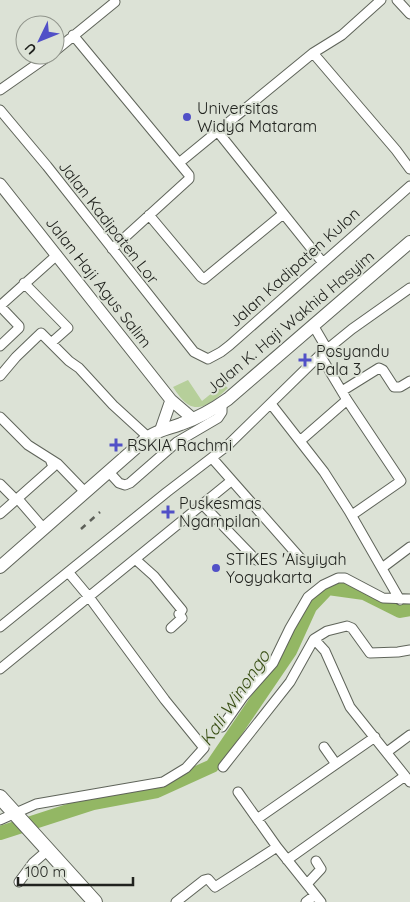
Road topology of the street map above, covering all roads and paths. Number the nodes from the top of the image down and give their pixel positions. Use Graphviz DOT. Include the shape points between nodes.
graph roads {
  1 [pos="380,0"];
  2 [pos="398,0"];
  3 [pos="114,2"];
  4 [pos="410,14"];
  5 [pos="73,35"];
  6 [pos="65,42"];
  7 [pos="313,53"];
  8 [pos="36,65"];
  9 [pos="0,90"];
  10 [pos="0,110"];
  11 [pos="218,132"];
  12 [pos="180,163"];
  13 [pos="410,169"];
  14 [pos="0,184"];
  15 [pos="410,186"];
  16 [pos="283,214"];
  17 [pos="149,215"];
  18 [pos="410,242"];
  19 [pos="112,249"];
  20 [pos="57,255"];
  21 [pos="323,262"];
  22 [pos="24,283"];
  23 [pos="410,288"];
  24 [pos="0,306"];
  25 [pos="313,325"];
  26 [pos="51,343"];
  27 [pos="0,346"];
  28 [pos="194,352"];
  29 [pos="324,352"];
  30 [pos="0,376"];
  31 [pos="410,381"];
  32 [pos="342,391"];
  33 [pos="172,400"];
  34 [pos="347,400"];
  35 [pos="222,403"];
  36 [pos="271,404"];
  37 [pos="0,417"];
  38 [pos="187,421"];
  39 [pos="161,429"];
  40 [pos="148,437"];
  41 [pos="300,441"];
  42 [pos="177,442"];
  43 [pos="212,458"];
  44 [pos="52,460"];
  45 [pos="108,471"];
  46 [pos="231,481"];
  47 [pos="0,484"];
  48 [pos="84,492"];
  49 [pos="17,499"];
  50 [pos="203,505"];
  51 [pos="0,514"];
  52 [pos="352,515"];
  53 [pos="44,528"];
  54 [pos="410,547"];
  55 [pos="135,559"];
  56 [pos="301,559"];
  57 [pos="256,560"];
  58 [pos="0,567"];
  59 [pos="382,568"];
  60 [pos="69,573"];
  61 [pos="89,597"];
  62 [pos="410,599"];
  63 [pos="400,600"];
  64 [pos="0,627"];
  65 [pos="171,628"];
  66 [pos="314,639"];
  67 [pos="410,650"];
  68 [pos="0,669"];
  69 [pos="222,727"];
  70 [pos="410,735"];
  71 [pos="375,737"];
  72 [pos="324,747"];
  73 [pos="387,752"];
  74 [pos="336,764"];
  75 [pos="223,768"];
  76 [pos="408,779"];
  77 [pos="238,792"];
  78 [pos="0,796"];
  79 [pos="16,815"];
  80 [pos="257,819"];
  81 [pos="0,820"];
  82 [pos="277,847"];
  83 [pos="48,850"];
  84 [pos="287,860"];
  85 [pos="316,861"];
  86 [pos="18,882"];
  87 [pos="307,884"];
  88 [pos="318,899"];
  89 [pos="95,902"];
  90 [pos="176,902"];
  91 [pos="306,902"];
  1 -- 7 [label="street" via="342,35"];
  2 -- 4 [label="street"];
  3 -- 5 [label="street"];
  5 -- 6 [label="street"];
  5 -- 12 [label="street"];
  7 -- 11 [label="street"];
  7 -- 13 [label="street"];
  8 -- 9 [label="street"];
  10 -- 19 [label="street, Jalan Kadipaten Lor"];
  11 -- 12 [label="street"];
  11 -- 16 [label="street"];
  12 -- 17 [label="street" via="189,179"];
  14 -- 20 [label="street, Jalan Haji Agus Salim"];
  15 -- 21 [label="street, Jalan Kadipaten Kulon"];
  16 -- 17 [label="street" via="204,279"];
  16 -- 21 [label="street"];
  17 -- 19 [label="street"];
  18 -- 25 [label="main road, Jalan K. Haji Wakhid Hasyim"];
  19 -- 28 [label="street, Jalan Kadipaten Lor"];
  20 -- 22 [label="street"];
  20 -- 33 [label="street, Jalan Haji Agus Salim"];
  21 -- 28 [label="street, Jalan Kadipaten Kulon" via="221,352 208,359"];
  22 -- 24 [label="street"];
  22 -- 26 [label="street" via="68,328"];
  23 -- 29 [label="street" via="352,328"];
  24 -- 27 [label="street" via="19,327"];
  25 -- 29 [label="street"];
  25 -- 35 [label="main road, Jalan K. Haji Wakhid Hasyim"];
  26 -- 30 [label="street" via="41,333"];
  26 -- 40 [label="street"];
  29 -- 32 [label="street"];
  29 -- 36 [label="street"];
  31 -- 32 [label="street" via="396,388 379,368"];
  32 -- 34 [label="street"];
  33 -- 38 [label="street, Jalan Haji Agus Salim" via="182,408"];
  33 -- 39 [label="street"];
  34 -- 41 [label="street"];
  34 -- 52 [label="street" via="401,481"];
  35 -- 38 [label="main road, Jalan K. Haji Wakhid Hasyim"];
  35 -- 42 [label="street" via="218,418"];
  36 -- 41 [label="street"];
  36 -- 43 [label="street"];
  37 -- 44 [label="street" via="28,445"];
  38 -- 39 [label="main road, Jalan K. Haji Wakhid Hasyim"];
  38 -- 42 [label="street"];
  39 -- 40 [label="main road, Jalan K. Haji Wakhid Hasyim"];
  40 -- 45 [label="main road, Jalan K. Haji Wakhid Hasyim"];
  41 -- 52 [label="street"];
  42 -- 45 [label="street" via="127,485 119,483"];
  43 -- 46 [label="street"];
  43 -- 60 [label="street"];
  44 -- 48 [label="street"];
  44 -- 49 [label="street" via="53,466"];
  45 -- 48 [label="main road, Jalan K. Haji Wakhid Hasyim"];
  46 -- 50 [label="street"];
  46 -- 56 [label="street"];
  47 -- 49 [label="street"];
  48 -- 53 [label="main road, Jalan K. Haji Wakhid Hasyim"];
  49 -- 51 [label="street"];
  49 -- 53 [label="street"];
  50 -- 55 [label="street"];
  50 -- 57 [label="street"];
  52 -- 59 [label="street"];
  53 -- 58 [label="main road, Jalan K. Haji Wakhid Hasyim"];
  54 -- 59 [label="street"];
  55 -- 61 [label="street"];
  55 -- 65 [label="street" via="182,610 179,614 182,618"];
  59 -- 63 [label="street"];
  60 -- 61 [label="street"];
  60 -- 64 [label="street"];
  61 -- 68 [label="street"];
  61 -- 79 [label="street" via="204,748 186,768 163,782 36,804"];
  62 -- 63 [label="street"];
  63 -- 69 [label="street" via="383,598 346,578 323,585 308,597 272,663"];
  66 -- 67 [label="street" via="347,626 352,628 370,653"];
  66 -- 71 [label="street" via="325,651 350,707"];
  66 -- 75 [label="street" via="285,689"];
  70 -- 73 [label="street"];
  71 -- 73 [label="street"];
  71 -- 74 [label="street"];
  72 -- 74 [label="street"];
  73 -- 76 [label="street"];
  74 -- 80 [label="street"];
  76 -- 84 [label="street"];
  77 -- 80 [label="street"];
  78 -- 79 [label="main road"];
  79 -- 81 [label="street"];
  79 -- 83 [label="main road"];
  80 -- 82 [label="street"];
  82 -- 84 [label="street"];
  82 -- 90 [label="street" via="215,887 208,879 204,880"];
  83 -- 86 [label="street"];
  83 -- 89 [label="main road"];
  84 -- 87 [label="street"];
  85 -- 87 [label="street" via="321,869"];
  87 -- 88 [label="street"];
  88 -- 91 [label="street"];
}
